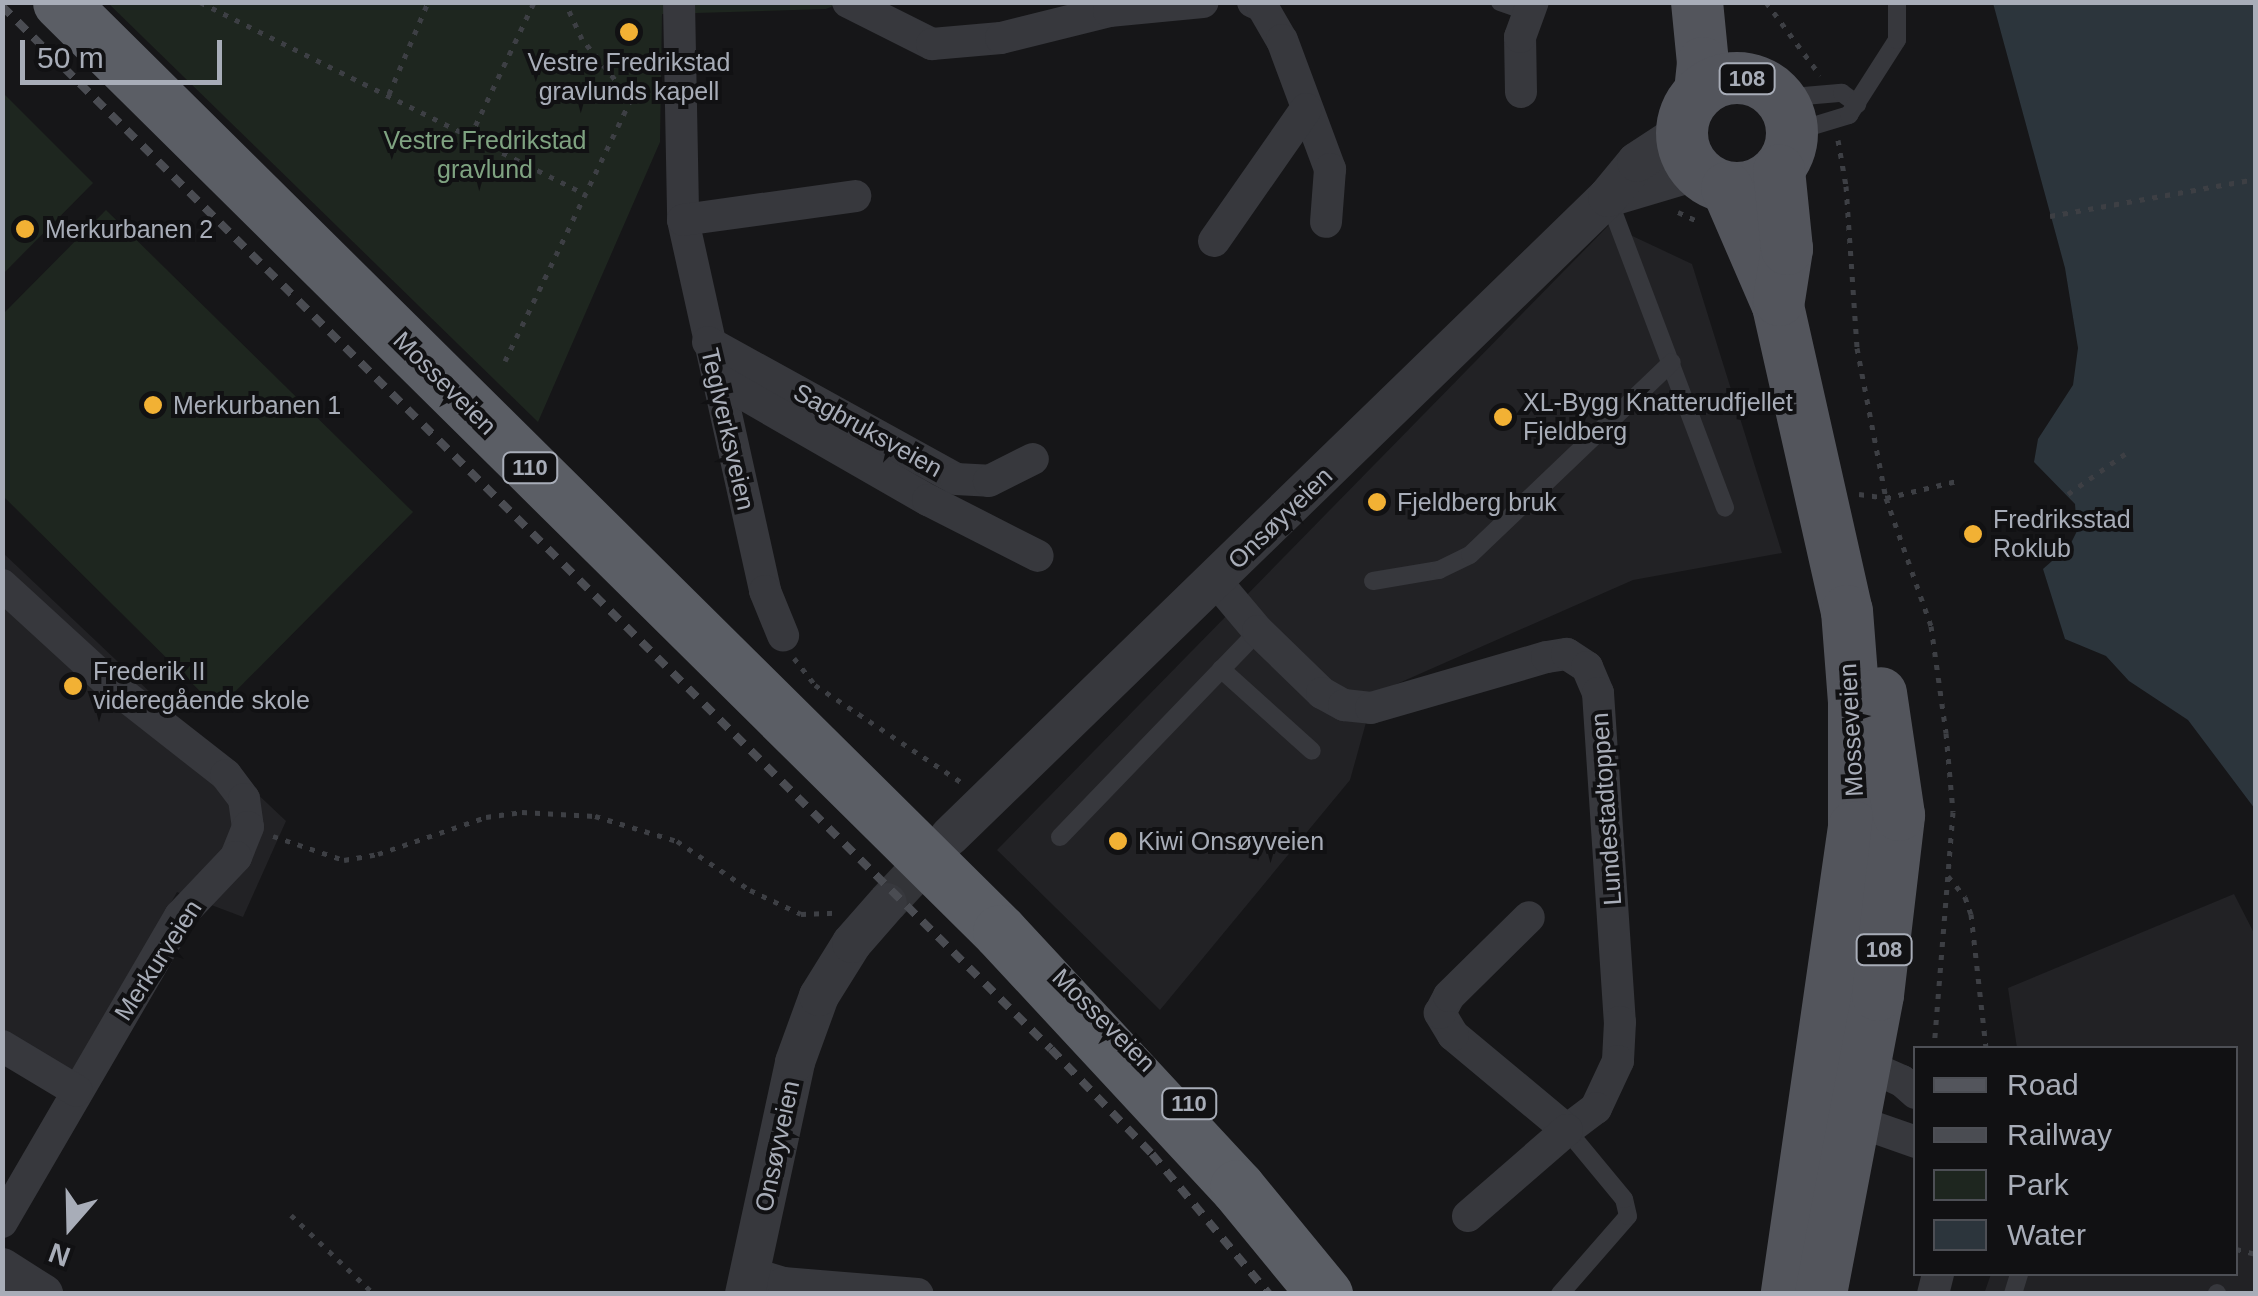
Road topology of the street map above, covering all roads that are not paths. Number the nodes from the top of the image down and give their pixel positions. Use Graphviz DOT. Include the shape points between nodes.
graph roads {
  1 [pos="60,2"];
  2 [pos="679,2"];
  3 [pos="848,2"];
  4 [pos="1203,2"];
  5 [pos="1253,2"];
  6 [pos="1697,2"];
  7 [pos="1727,2"];
  8 [pos="1896,2"];
  9 [pos="1520,5"];
  10 [pos="1521,92"];
  11 [pos="1857,104"];
  12 [pos="1306,108"];
  13 [pos="1793,115"];
  14 [pos="1696,170"];
  15 [pos="854,196"];
  16 [pos="1608,197"];
  17 [pos="683,220"];
  18 [pos="1326,222"];
  19 [pos="1214,241"];
  20 [pos="1778,306"];
  21 [pos="708,342"];
  22 [pos="1672,362"];
  23 [pos="719,380"];
  24 [pos="1033,459"];
  25 [pos="1725,508"];
  26 [pos="1038,556"];
  27 [pos="1216,580"];
  28 [pos="1374,581"];
  29 [pos="2,585"];
  30 [pos="1848,611"];
  31 [pos="1258,631"];
  32 [pos="783,634"];
  33 [pos="1222,670"];
  34 [pos="1312,751"];
  35 [pos="950,836"];
  36 [pos="1060,837"];
  37 [pos="887,903"];
  38 [pos="1529,917"];
  39 [pos="1000,932"];
  40 [pos="2,1046"];
  41 [pos="1866,1065"];
  42 [pos="1815,1086"];
  43 [pos="1913,1090"];
  44 [pos="77,1091"];
  45 [pos="1856,1121"];
  46 [pos="1568,1130"];
  47 [pos="1913,1141"];
  48 [pos="1468,1216"];
  49 [pos="2,1222"];
  50 [pos="2,1268"];
  51 [pos="748,1283"];
  52 [pos="900,1292"];
  53 [pos="43,1294"];
  54 [pos="1325,1294"];
  55 [pos="1364,1294"];
  56 [pos="1560,1294"];
  57 [pos="1786,1294"];
  58 [pos="1820,1294"];
  1 -- 39 [label="highway, Mosseveien / 110"];
  2 -- 17 [label="street, Teglverksveien"];
  3 -- 4 [label="street" via="932,44 1001,38 1109,11"];
  5 -- 12 [label="street" via="1282,40"];
  6 -- 14 [label="main road, Mosseveien / 108" via="1703,63"];
  7 -- 13 [label="main road, Mosseveien / 108"];
  8 -- 11 [label="lane" via="1896,40"];
  9 -- 10 [label="street"];
  11 -- 13 [label="lane" via="1849,116"];
  11 -- 13 [label="lane" via="1842,94 1804,96"];
  12 -- 18 [label="street" via="1330,169"];
  12 -- 19 [label="street"];
  13 -- 14 [label="main road" via="1764,182"];
  13 -- 14 [label="main road, 108" via="1732,77"];
  13 -- 20 [label="main road, Mosseveien / 108"];
  14 -- 16 [label="street, Onsøyveien" via="1637,162"];
  14 -- 20 [label="main road, Mosseveien / 108"];
  15 -- 17 [label="street"];
  16 -- 22 [label="lane"];
  16 -- 27 [label="street, Onsøyveien"];
  17 -- 21 [label="street, Teglverksveien"];
  20 -- 30 [label="main road, Mosseveien / 108"];
  21 -- 23 [label="street, Teglverksveien"];
  21 -- 24 [label="street, Sagbruksveien" via="956,479 989,481"];
  22 -- 25 [label="lane"];
  22 -- 28 [label="lane" via="1470,555 1439,570"];
  23 -- 26 [label="street"];
  23 -- 32 [label="street, Teglverksveien" via="764,591"];
  27 -- 31 [label="street, Lundestadtoppen"];
  27 -- 35 [label="street, Onsøyveien"];
  29 -- 44 [label="street, Merkurveien" via="110,684 226,775 244,799 248,826 236,858 180,916"];
  30 -- 41 [label="main road, Mosseveien / 108" via="1870,650 1888,723 1899,815"];
  30 -- 42 [label="main road, Mosseveien / 108" via="1854,827"];
  31 -- 33 [label="lane"];
  31 -- 46 [label="street, Lundestadtoppen" via="1322,694 1371,708 1567,654 1587,667 1598,693 1620,1022 1618,1061 1596,1108"];
  33 -- 34 [label="lane"];
  33 -- 36 [label="lane"];
  37 -- 51 [label="street, Onsøyveien" via="819,996 795,1062"];
  38 -- 46 [label="street" via="1440,1013 1453,1035"];
  39 -- 54 [label="highway, Mosseveien / 110" via="1237,1186"];
  39 -- 55 [label="highway, Mosseveien / 110" via="1026,942 1258,1171"];
  40 -- 44 [label="street"];
  41 -- 42 [label="street"];
  41 -- 43 [label="street"];
  41 -- 45 [label="main road, Mosseveien / 108"];
  42 -- 45 [label="street"];
  42 -- 57 [label="main road, Mosseveien / 108"];
  44 -- 49 [label="street, Merkurveien"];
  45 -- 47 [label="street"];
  45 -- 58 [label="main road, Mosseveien / 108"];
  46 -- 48 [label="street, Lundestadtoppen"];
  46 -- 56 [label="lane" via="1624,1198 1628,1216"];
  50 -- 53 [label="street"];
  51 -- 52 [label="street"];
}
